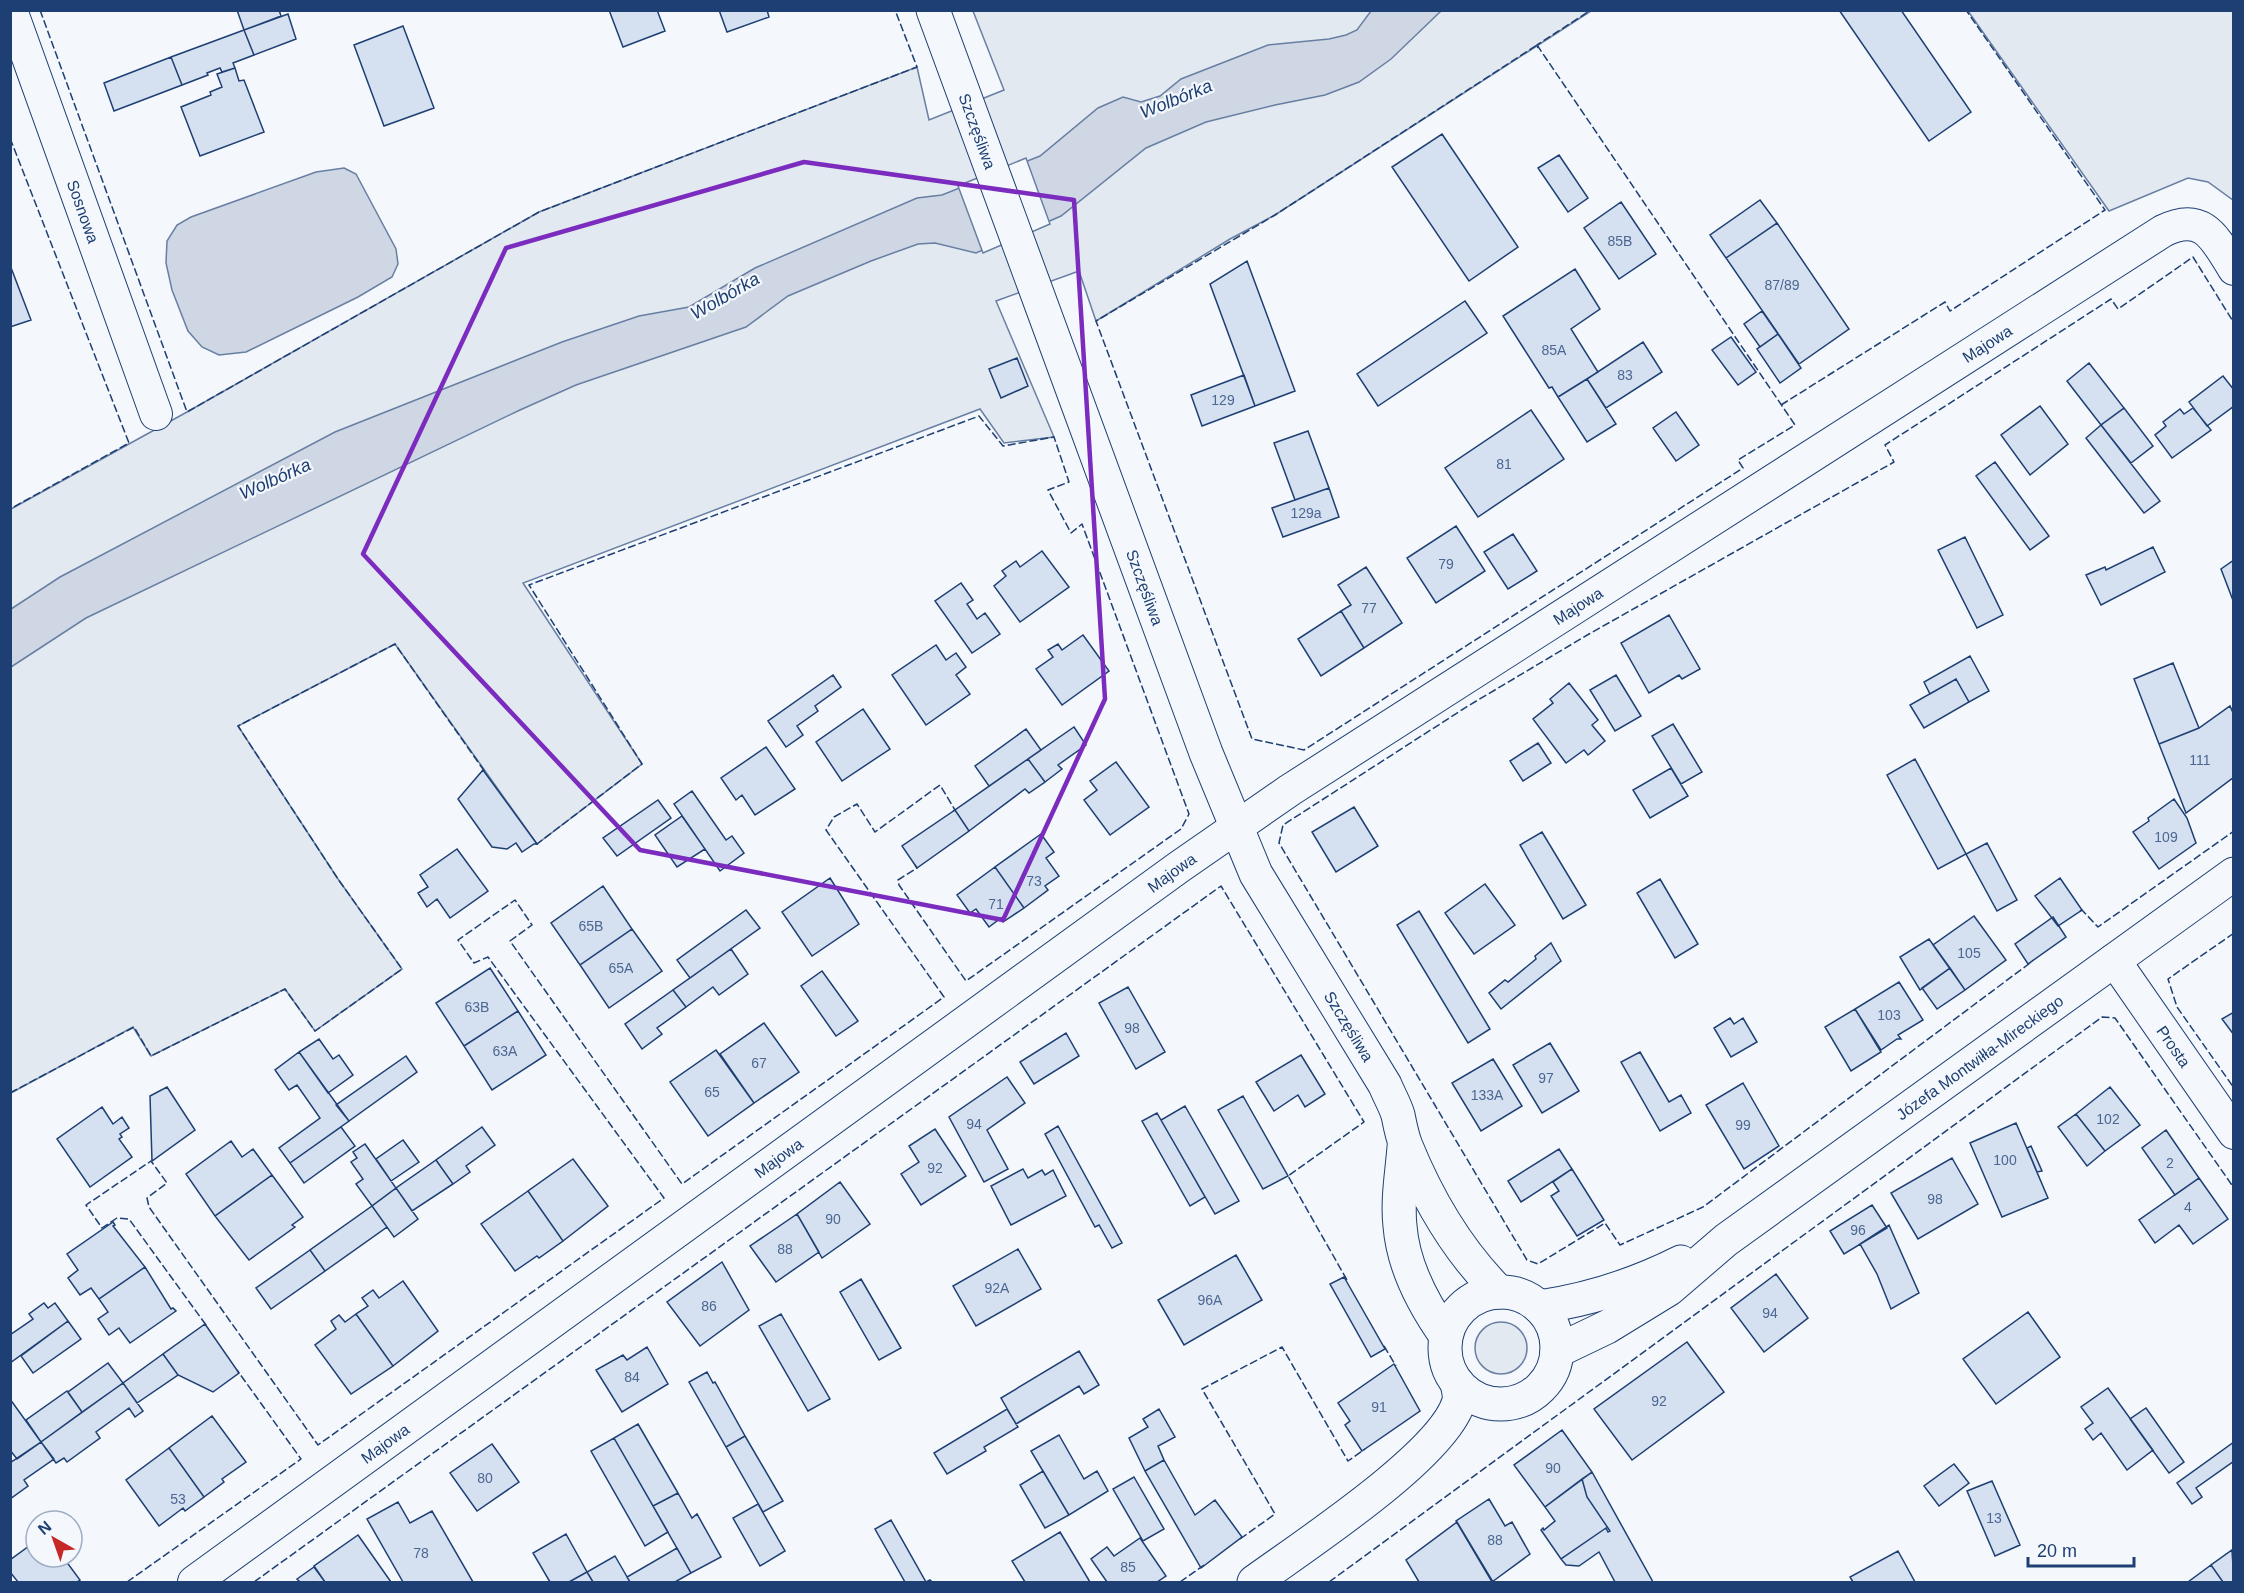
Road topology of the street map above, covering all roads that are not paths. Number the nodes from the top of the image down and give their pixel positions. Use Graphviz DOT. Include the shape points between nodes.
graph roads {
  1 [pos="11,10"];
  2 [pos="933,10"];
  3 [pos="2234,269"];
  4 [pos="156,414"];
  5 [pos="1235,826"];
  6 [pos="2234,874"];
  7 [pos="2114,960"];
  8 [pos="2234,1133"];
  9 [pos="1404,1143"];
  10 [pos="1726,1240"];
  11 [pos="1499,1292"];
  12 [pos="1539,1307"];
  13 [pos="1446,1336"];
  14 [pos="1557,1350"];
  15 [pos="1456,1383"];
  16 [pos="1499,1405"];
  17 [pos="1357,1507"];
  18 [pos="194,1582"];
  19 [pos="1254,1582"];
  1 -- 4 [label="street, Sosnowa"];
  2 -- 5 [label="main road, Szczęśliwa"];
  3 -- 5 [label="street, Majowa" via="2204,227 2176,225 2163,231"];
  5 -- 9 [label="main road, Szczęśliwa" via="1256,874 1385,1085"];
  5 -- 18 [label="street, Majowa"];
  6 -- 7 [label="main road, Józefa Montwiłła-Mireckiego"];
  7 -- 8 [label="street, Prosta"];
  7 -- 10 [label="main road, Józefa Montwiłła-Mireckiego"];
  9 -- 11 [label="main road, Szczęśliwa" via="1428,1197 1458,1243"];
  9 -- 13 [label="main road, Szczęśliwa" via="1400,1228 1420,1293"];
  10 -- 12 [label="main road, Józefa Montwiłła-Mireckiego" via="1659,1273 1596,1294"];
  10 -- 14 [label="main road, Józefa Montwiłła-Mireckiego" via="1669,1289 1606,1327"];
  11 -- 12 [label="main road" via="1527,1298"];
  11 -- 13 [label="main road" via="1465,1305"];
  12 -- 14 [label="main road" via="1556,1334"];
  13 -- 15 [label="main road" via="1445,1353"];
  14 -- 16 [label="main road" via="1546,1383 1516,1403"];
  15 -- 16 [label="main road" via="1483,1402"];
  15 -- 17 [label="main road" via="1460,1399 1435,1440"];
  16 -- 17 [label="main road" via="1476,1413 1408,1475"];
  17 -- 19 [label="main road"];
}
